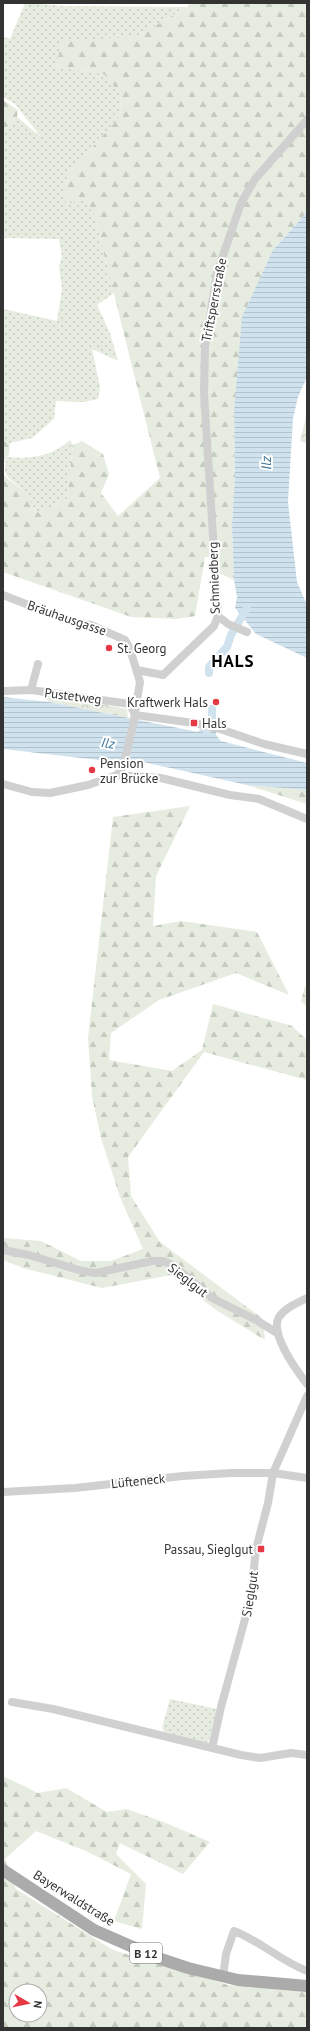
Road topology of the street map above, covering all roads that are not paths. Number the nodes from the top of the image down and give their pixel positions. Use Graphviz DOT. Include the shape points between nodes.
graph roads {
  1 [pos="307,120"];
  2 [pos="211,506"];
  3 [pos="3,595"];
  4 [pos="218,616"];
  5 [pos="243,631"];
  6 [pos="38,664"];
  7 [pos="137,670"];
  8 [pos="3,690"];
  9 [pos="31,690"];
  10 [pos="135,715"];
  11 [pos="307,754"];
  12 [pos="117,774"];
  13 [pos="3,784"];
  14 [pos="307,819"];
  15 [pos="3,1250"];
  16 [pos="307,1298"];
  17 [pos="277,1334"];
  18 [pos="307,1384"];
  19 [pos="307,1396"];
  20 [pos="273,1472"];
  21 [pos="307,1478"];
  22 [pos="3,1492"];
  23 [pos="12,1702"];
  24 [pos="212,1748"];
  25 [pos="307,1755"];
  26 [pos="3,1870"];
  27 [pos="307,1971"];
  28 [pos="223,1977"];
  29 [pos="307,1986"];
  1 -- 2 [label="street, Triftsperrstraße" via="255,178 241,203 217,273 205,346 204,393"];
  2 -- 4 [label="street, Schmiedberg"];
  3 -- 7 [label="street, Bräuhausgasse" via="69,621 91,625 125,640"];
  4 -- 5 [label="street"];
  4 -- 7 [label="street, Schmiedberg" via="214,626 163,675"];
  6 -- 9 [label="street"];
  7 -- 10 [label="street, Bräuhausgasse" via="140,682"];
  8 -- 9 [label="street, Pustetweg"];
  9 -- 10 [label="street, Pustetweg" via="130,704"];
  10 -- 11 [label="street" via="220,729 264,744"];
  10 -- 12 [label="street, Bräuhausgasse" via="123,767"];
  12 -- 13 [label="street" via="88,785 50,793 32,792"];
  12 -- 14 [label="street" via="161,778 259,800"];
  15 -- 17 [label="street, Sieglgut" via="29,1255 82,1272 96,1273 163,1261 174,1266 212,1298 256,1320"];
  16 -- 17 [label="street" via="284,1310 278,1318"];
  17 -- 18 [label="street"];
  19 -- 20 [label="street, Sieglgut"];
  20 -- 21 [label="street, Lüfteneck"];
  20 -- 22 [label="street, Lüfteneck" via="183,1476 75,1488"];
  20 -- 24 [label="street, Sieglgut" via="256,1549 251,1597"];
  23 -- 24 [label="street" via="53,1709"];
  24 -- 25 [label="street" via="256,1758 291,1753"];
  26 -- 28 [label="main road, Bayerwaldstraße / B 12" via="94,1930 158,1958"];
  27 -- 28 [label="street" via="234,1930 226,1954"];
  28 -- 29 [label="main road, Bayerwaldstraße / B 12"];
}
